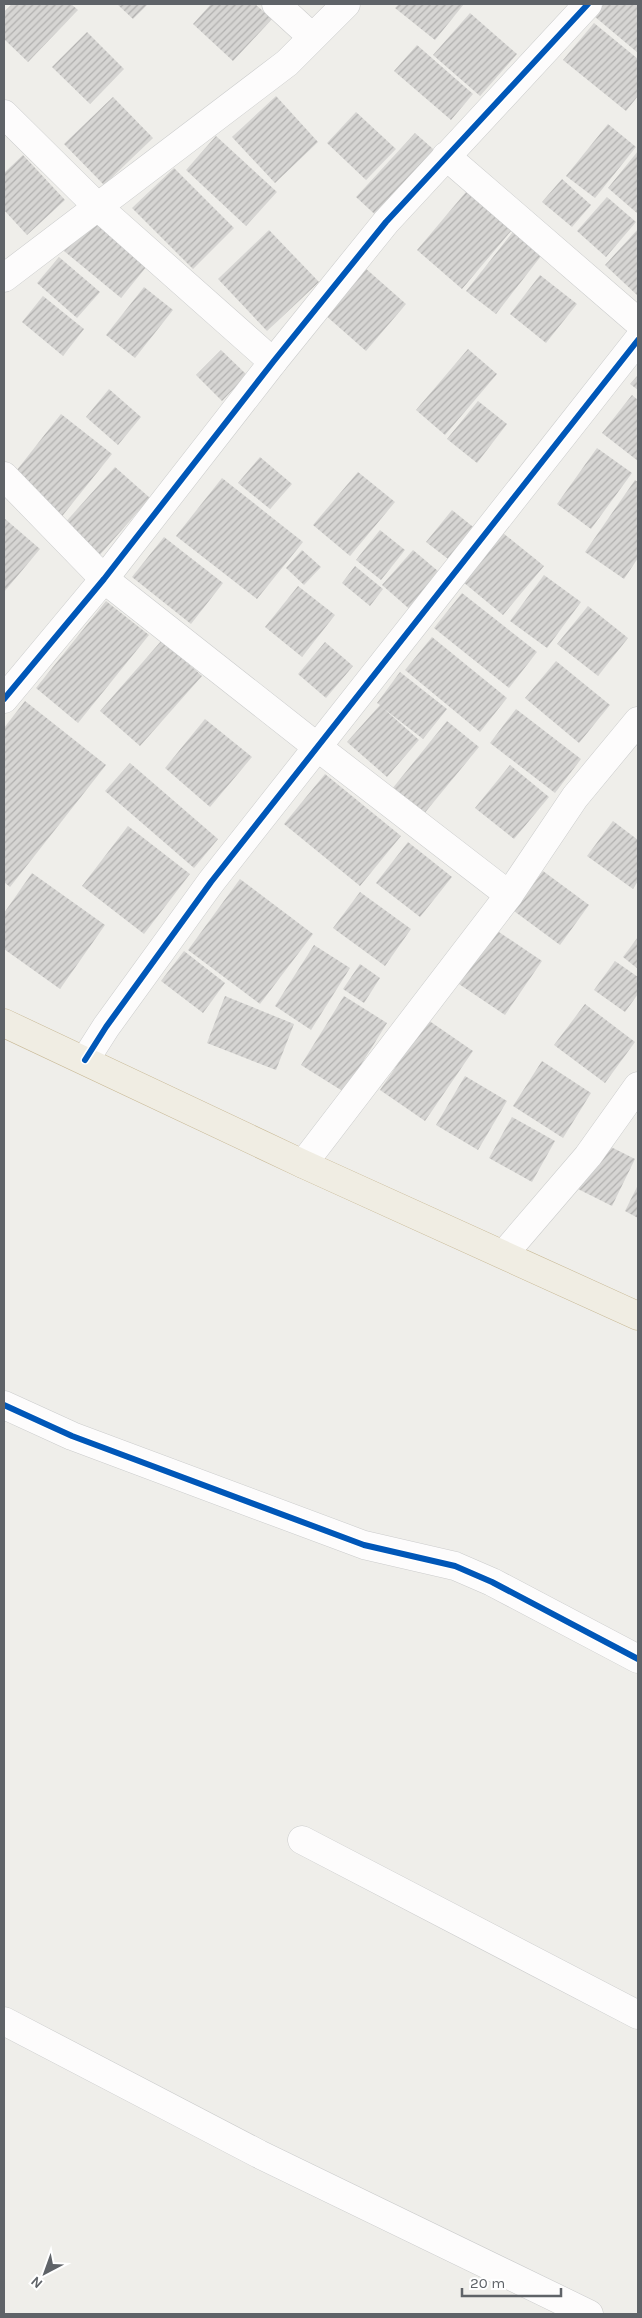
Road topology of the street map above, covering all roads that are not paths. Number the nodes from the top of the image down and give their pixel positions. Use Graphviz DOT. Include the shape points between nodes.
graph roads {
  1 [pos="276,4"];
  2 [pos="346,4"];
  3 [pos="588,4"];
  4 [pos="312,37"];
  5 [pos="4,114"];
  6 [pos="446,156"];
  7 [pos="97,206"];
  8 [pos="4,278"];
  9 [pos="638,322"];
  10 [pos="638,340"];
  11 [pos="273,362"];
  12 [pos="4,476"];
  13 [pos="104,578"];
  14 [pos="4,699"];
  15 [pos="638,721"];
  16 [pos="316,746"];
  17 [pos="509,895"];
  18 [pos="4,1023"];
  19 [pos="85,1060"];
  20 [pos="638,1086"];
  21 [pos="302,1164"];
  22 [pos="504,1254"];
  23 [pos="638,1316"];
  24 [pos="4,1405"];
  25 [pos="638,1659"];
  26 [pos="302,1840"];
  27 [pos="638,2015"];
  28 [pos="4,2021"];
  29 [pos="589,2314"];
  1 -- 4 [label="street"];
  2 -- 4 [label="street"];
  3 -- 6 [label="street"];
  4 -- 7 [label="street" via="287,63"];
  5 -- 7 [label="street"];
  6 -- 9 [label="street"];
  6 -- 11 [label="street" via="386,222"];
  7 -- 8 [label="street"];
  7 -- 11 [label="street"];
  10 -- 16 [label="street" via="443,590"];
  11 -- 13 [label="street"];
  12 -- 13 [label="street"];
  13 -- 14 [label="street"];
  13 -- 16 [label="street"];
  15 -- 17 [label="street" via="575,798"];
  16 -- 17 [label="street"];
  16 -- 19 [label="street" via="211,882"];
  17 -- 21 [label="street"];
  18 -- 19 [label="highway"];
  19 -- 21 [label="highway"];
  20 -- 22 [label="street" via="588,1156"];
  21 -- 22 [label="highway"];
  22 -- 23 [label="highway"];
  24 -- 25 [label="street" via="72,1436 364,1546 455,1566"];
  26 -- 27 [label="street"];
  28 -- 29 [label="street" via="259,2154"];
}
